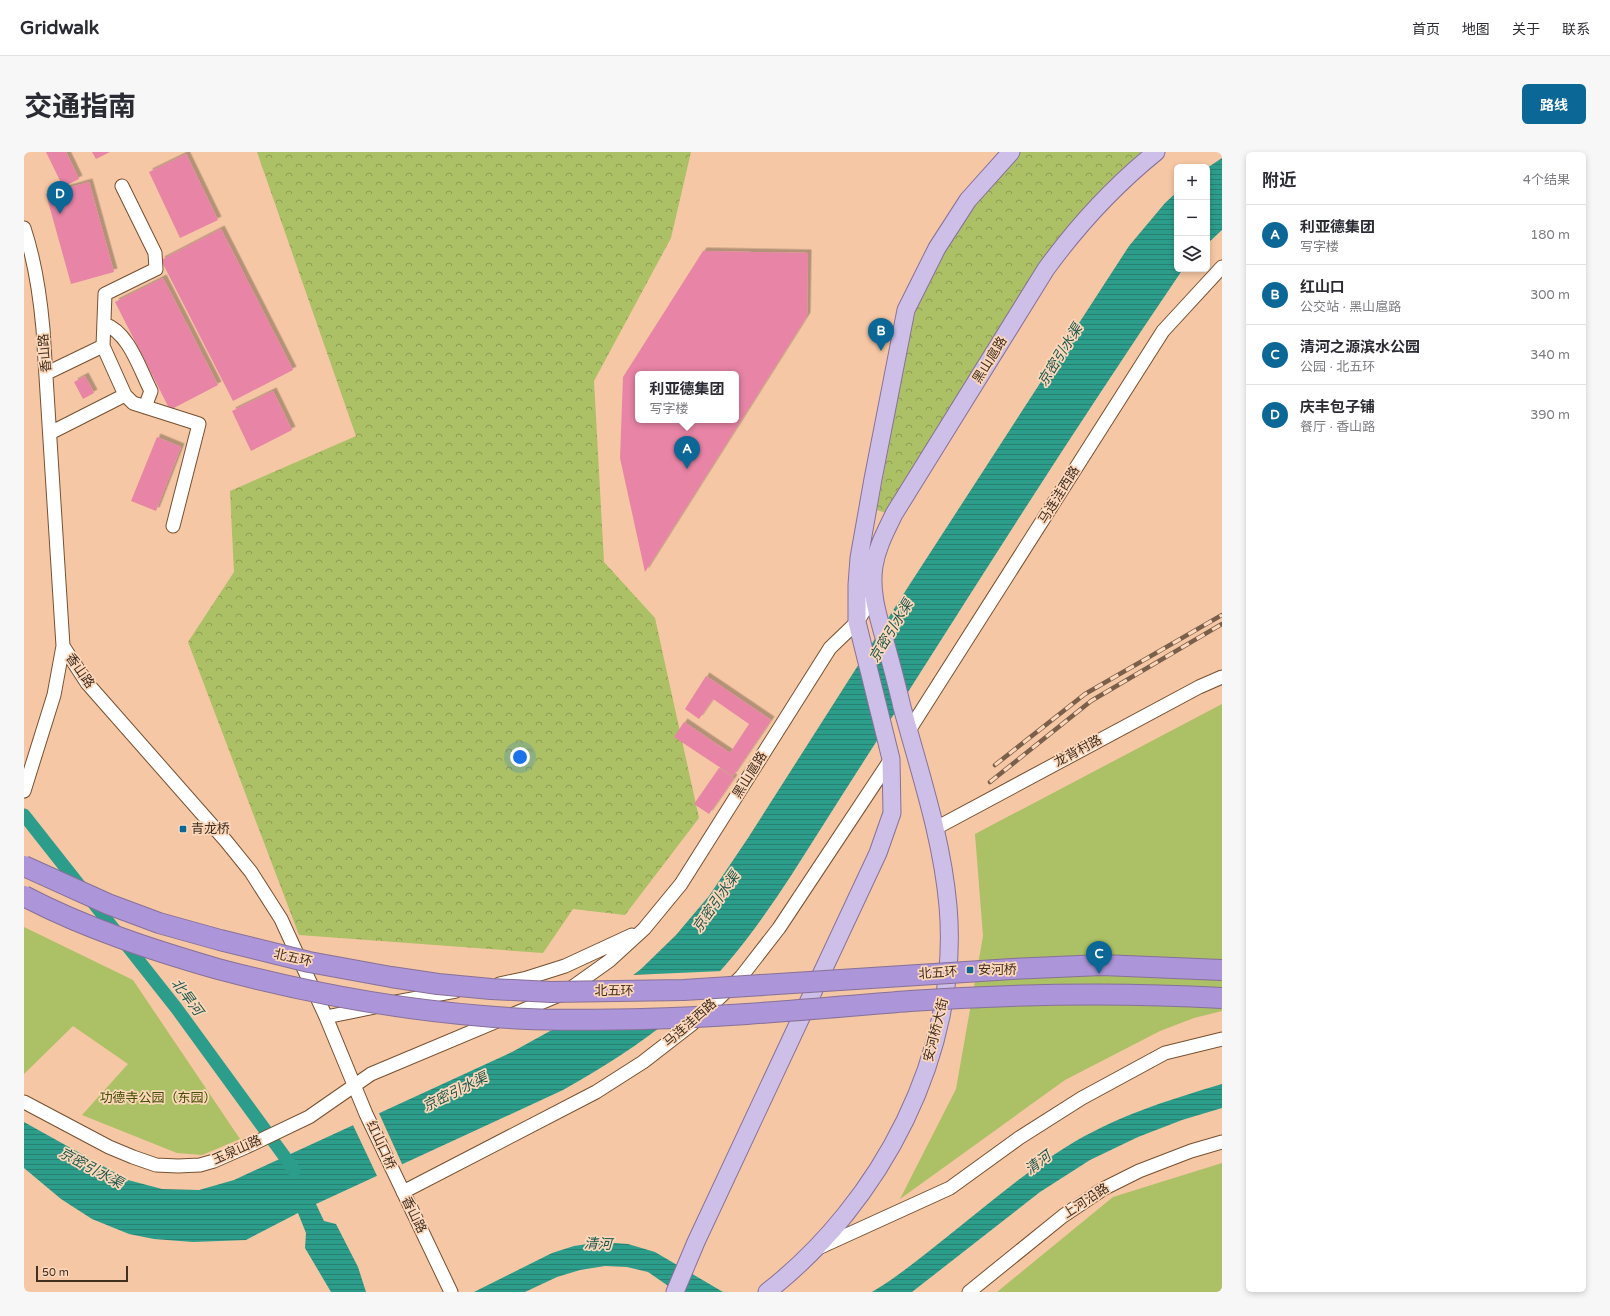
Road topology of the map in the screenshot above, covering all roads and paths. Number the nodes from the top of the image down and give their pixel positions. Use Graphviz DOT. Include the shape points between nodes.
graph roads {
  1 [pos="1011,152"];
  2 [pos="1156,152"];
  3 [pos="122,186"];
  4 [pos="24,228"];
  5 [pos="1222,267"];
  6 [pos="104,324"];
  7 [pos="103,346"];
  8 [pos="47,373"];
  9 [pos="125,395"];
  10 [pos="145,407"];
  11 [pos="50,433"];
  12 [pos="173,526"];
  13 [pos="873,597"];
  14 [pos="857,622"];
  15 [pos="63,646"];
  16 [pos="1222,677"];
  17 [pos="903,709"];
  18 [pos="908,732"];
  19 [pos="891,759"];
  20 [pos="25,786"];
  21 [pos="936,828"];
  22 [pos="24,866"];
  23 [pos="24,896"];
  24 [pos="644,929"];
  25 [pos="1222,970"];
  26 [pos="1222,998"];
  27 [pos="326,1017"];
  28 [pos="1222,1038"];
  29 [pos="354,1086"];
  30 [pos="24,1102"];
  31 [pos="1222,1142"];
  32 [pos="395,1176"];
  33 [pos="403,1192"];
  34 [pos="814,1250"];
  35 [pos="773,1287"];
  36 [pos="451,1292"];
  37 [pos="675,1292"];
  38 [pos="969,1292"];
  1 -- 14 [label="main road" via="968,200 937,248 906,310 858,558"];
  2 -- 13 [label="main road, 黑山扈路" via="1132,171 1071,235 1033,290 894,514 880,542 874,565"];
  3 -- 6 [label="street" via="155,253 156,269 105,294"];
  4 -- 8 [label="street, 香山路" via="38,291"];
  5 -- 18 [label="street, 马连洼西路" via="1163,331"];
  6 -- 7 [label="street"];
  6 -- 10 [label="street" via="125,338 148,384 151,391"];
  7 -- 8 [label="street"];
  7 -- 9 [label="street"];
  8 -- 11 [label="street, 香山路"];
  9 -- 10 [label="street" via="133,403"];
  9 -- 11 [label="street"];
  10 -- 12 [label="street" via="199,424"];
  11 -- 15 [label="street, 香山路"];
  13 -- 14 [label="street, 黑山扈路"];
  13 -- 17 [label="main road, 黑山扈路"];
  14 -- 19 [label="main road"];
  14 -- 24 [label="street, 黑山扈路" via="830,648 681,884"];
  15 -- 20 [label="street" via="54,695"];
  15 -- 27 [label="street, 香山路" via="87,683 251,872 281,919"];
  16 -- 21 [label="street, 龙背村路"];
  17 -- 18 [label="main road, 安河桥大街"];
  18 -- 21 [label="main road, 安河桥大街"];
  19 -- 33 [label="street, 马连洼西路" via="779,928 741,977 692,1024 643,1062 596,1092"];
  19 -- 37 [label="main road" via="892,813 878,853"];
  21 -- 34 [label="main road, 安河桥大街" via="948,907 948,968 945,994 930,1059 914,1103 873,1178"];
  22 -- 25 [label="highway, 北五环, bridge" via="108,904 159,923 220,940 309,962 391,977 491,990 684,990 1102,965"];
  23 -- 26 [label="highway, 北五环, bridge" via="143,947 263,981 389,1006 486,1016 551,1020 645,1019 913,1001 1099,994"];
  24 -- 27 [label="street" via="564,966 528,978"];
  24 -- 29 [label="street, 黑山扈路" via="609,961 564,993 371,1074"];
  27 -- 29 [label="street, 香山路"];
  28 -- 34 [label="street" via="1165,1054 1082,1098 1019,1138 950,1188"];
  29 -- 30 [label="street, 玉泉山路" via="309,1117 246,1147 200,1165 156,1165 133,1157"];
  29 -- 32 [label="street, 红山口桥"];
  31 -- 38 [label="street, 上河沿路" via="1139,1171 1103,1189 1063,1216"];
  32 -- 33 [label="street, 香山路"];
  33 -- 36 [label="street, 香山路"];
  34 -- 35 [label="main road, 安河桥大街"];
}
